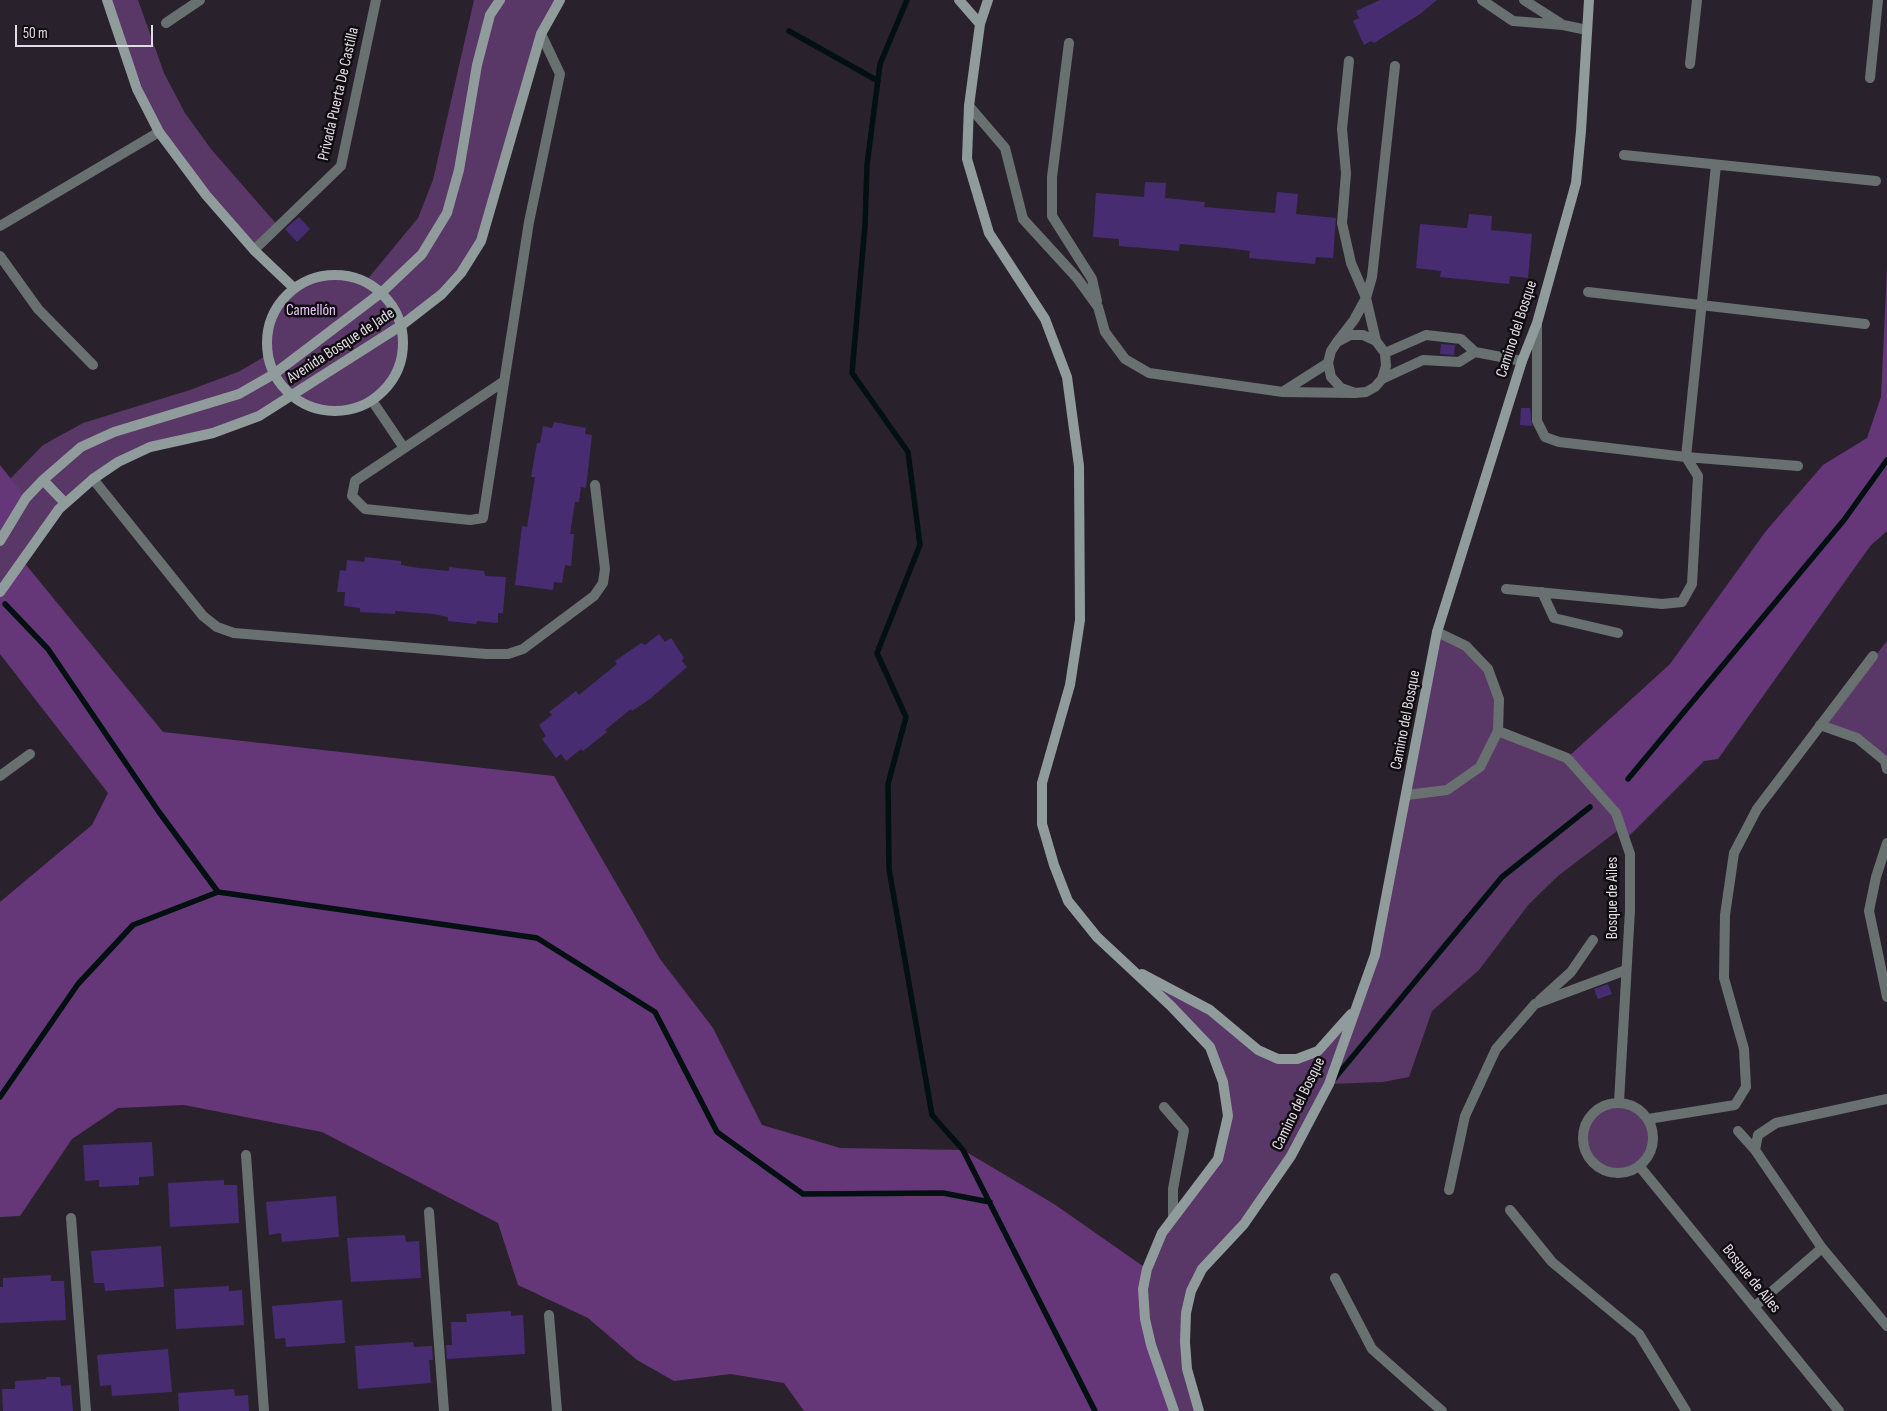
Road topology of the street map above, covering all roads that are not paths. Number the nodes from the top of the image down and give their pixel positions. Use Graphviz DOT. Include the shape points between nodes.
graph roads {
  1 [pos="107,0"];
  2 [pos="200,0"];
  3 [pos="376,0"];
  4 [pos="500,0"];
  5 [pos="560,0"];
  6 [pos="959,0"];
  7 [pos="988,0"];
  8 [pos="1482,0"];
  9 [pos="1524,0"];
  10 [pos="1589,0"];
  11 [pos="1697,0"];
  12 [pos="1878,0"];
  13 [pos="166,23"];
  14 [pos="980,24"];
  15 [pos="1563,25"];
  16 [pos="1587,30"];
  17 [pos="540,34"];
  18 [pos="1069,43"];
  19 [pos="1350,61"];
  20 [pos="1690,64"];
  21 [pos="1395,66"];
  22 [pos="1870,78"];
  23 [pos="969,106"];
  24 [pos="159,132"];
  25 [pos="1624,155"];
  26 [pos="1716,164"];
  27 [pos="1876,181"];
  28 [pos="0,226"];
  29 [pos="254,250"];
  30 [pos="0,256"];
  31 [pos="294,288"];
  32 [pos="382,292"];
  33 [pos="1588,292"];
  34 [pos="1366,298"];
  35 [pos="1701,305"];
  36 [pos="1098,307"];
  37 [pos="1537,323"];
  38 [pos="1865,324"];
  39 [pos="402,325"];
  40 [pos="1376,341"];
  41 [pos="1337,342"];
  42 [pos="1475,352"];
  43 [pos="1384,353"];
  44 [pos="1522,361"];
  45 [pos="1328,363"];
  46 [pos="93,365"];
  47 [pos="274,374"];
  48 [pos="1382,379"];
  49 [pos="503,382"];
  50 [pos="1283,392"];
  51 [pos="1355,393"];
  52 [pos="291,396"];
  53 [pos="373,402"];
  54 [pos="404,448"];
  55 [pos="1686,457"];
  56 [pos="1798,466"];
  57 [pos="93,479"];
  58 [pos="43,480"];
  59 [pos="595,485"];
  60 [pos="65,503"];
  61 [pos="0,541"];
  62 [pos="1506,589"];
  63 [pos="0,592"];
  64 [pos="1542,592"];
  65 [pos="1437,632"];
  66 [pos="1618,633"];
  67 [pos="1873,656"];
  68 [pos="1820,725"];
  69 [pos="1498,730"];
  70 [pos="30,754"];
  71 [pos="1887,769"];
  72 [pos="0,776"];
  73 [pos="1407,795"];
  74 [pos="1887,843"];
  75 [pos="1593,940"];
  76 [pos="1132,969"];
  77 [pos="1626,970"];
  78 [pos="1887,997"];
  79 [pos="1535,1004"];
  80 [pos="1354,1011"];
  81 [pos="1887,1099"];
  82 [pos="1618,1102"];
  83 [pos="1164,1107"];
  84 [pos="1648,1119"];
  85 [pos="1738,1131"];
  86 [pos="1755,1150"];
  87 [pos="246,1155"];
  88 [pos="1640,1167"];
  89 [pos="1449,1190"];
  90 [pos="1510,1210"];
  91 [pos="429,1212"];
  92 [pos="1173,1217"];
  93 [pos="71,1218"];
  94 [pos="1822,1248"];
  95 [pos="1335,1278"];
  96 [pos="1754,1307"];
  97 [pos="549,1315"];
  98 [pos="1887,1326"];
  99 [pos="86,1411"];
  100 [pos="264,1411"];
  101 [pos="444,1411"];
  102 [pos="557,1411"];
  103 [pos="1174,1411"];
  104 [pos="1199,1411"];
  105 [pos="1442,1411"];
  106 [pos="1686,1411"];
  107 [pos="1839,1411"];
  1 -- 24 [label="street" via="137,89"];
  2 -- 13 [label="street"];
  3 -- 29 [label="street, Privada Puerta De Castilla" via="341,166"];
  4 -- 32 [label="street, Avenida Bosque de Jade" via="490,15 477,65 448,214 422,254"];
  5 -- 17 [label="street, Avenida Bosque de Jade"];
  6 -- 14 [label="street"];
  7 -- 14 [label="street"];
  8 -- 15 [label="street" via="1514,20"];
  9 -- 15 [label="street"];
  10 -- 16 [label="street, Camino del Bosque"];
  11 -- 20 [label="street"];
  12 -- 22 [label="street"];
  14 -- 23 [label="street"];
  15 -- 16 [label="street"];
  16 -- 37 [label="street, Camino del Bosque" via="1576,183"];
  17 -- 39 [label="street, Avenida Bosque de Jade" via="481,241 461,273 442,294"];
  17 -- 49 [label="street" via="560,74 529,222"];
  18 -- 36 [label="street" via="1052,177 1052,216 1092,279"];
  19 -- 34 [label="street" via="1342,129 1346,173 1342,223 1351,263"];
  21 -- 34 [label="street" via="1372,277"];
  23 -- 36 [label="street" via="1005,148 1023,219 1077,278"];
  23 -- 76 [label="street" via="967,159 989,233 1045,319 1067,377 1080,466 1080,620 1070,685 1042,783 1042,824 1068,901 1097,937"];
  24 -- 28 [label="street"];
  24 -- 29 [label="street" via="206,195"];
  25 -- 26 [label="street"];
  26 -- 27 [label="street"];
  26 -- 35 [label="street"];
  29 -- 31 [label="street"];
  30 -- 46 [label="street" via="38,308"];
  31 -- 32 [label="street" via="323,276 347,277 366,281"];
  31 -- 47 [label="street" via="274,312 266,343"];
  32 -- 39 [label="street"];
  32 -- 47 [label="street, Avenida Bosque de Jade"];
  33 -- 35 [label="street"];
  34 -- 40 [label="street"];
  34 -- 41 [label="street"];
  35 -- 38 [label="street"];
  35 -- 55 [label="street"];
  36 -- 50 [label="street" via="1106,332 1125,359 1149,373"];
  37 -- 44 [label="street, Camino del Bosque"];
  37 -- 55 [label="street" via="1537,421 1545,438"];
  39 -- 52 [label="street, Avenida Bosque de Jade"];
  39 -- 53 [label="street" via="403,360 387,390"];
  40 -- 41 [label="street" via="1364,335 1350,335"];
  40 -- 43 [label="street"];
  41 -- 45 [label="street"];
  42 -- 43 [label="street" via="1461,339 1426,335"];
  42 -- 44 [label="street"];
  42 -- 48 [label="street" via="1459,362 1423,360"];
  43 -- 48 [label="street" via="1386,366"];
  44 -- 65 [label="street, Camino del Bosque"];
  45 -- 50 [label="street"];
  45 -- 51 [label="street" via="1331,377 1341,388"];
  47 -- 52 [label="street"];
  47 -- 58 [label="street, Avenida Bosque de Jade" via="239,394 114,432 82,447"];
  48 -- 51 [label="street" via="1366,392"];
  49 -- 54 [label="street"];
  49 -- 54 [label="street" via="483,518 470,520 365,509 352,496 355,481"];
  50 -- 51 [label="street"];
  52 -- 53 [label="street" via="323,411 358,409"];
  52 -- 57 [label="street, Avenida Bosque de Jade" via="250,420 213,433 150,447 118,462"];
  53 -- 54 [label="street"];
  55 -- 56 [label="street"];
  55 -- 64 [label="street" via="1698,476 1692,584 1682,602 1662,604"];
  57 -- 59 [label="street" via="203,616 217,628 234,633 486,654 508,654 523,649 594,596 603,583 605,569"];
  57 -- 60 [label="street, Avenida Bosque de Jade"];
  58 -- 60 [label="street"];
  58 -- 61 [label="street, Avenida Bosque de Jade" via="26,498"];
  60 -- 63 [label="street, Avenida Bosque de Jade"];
  62 -- 64 [label="street"];
  64 -- 66 [label="street" via="1554,618"];
  65 -- 69 [label="street" via="1466,646 1488,669 1499,699"];
  65 -- 73 [label="street, Camino del Bosque"];
  67 -- 68 [label="street"];
  68 -- 71 [label="street" via="1857,738 1885,761"];
  68 -- 84 [label="street" via="1757,809 1734,853 1724,915 1724,978 1744,1049 1746,1087 1734,1105"];
  69 -- 73 [label="street" via="1480,767 1454,786 1447,790"];
  69 -- 77 [label="street, Bosque de Ailes" via="1566,758 1616,813 1630,854"];
  70 -- 72 [label="street"];
  73 -- 80 [label="street, Camino del Bosque" via="1375,955"];
  74 -- 78 [label="street" via="1869,911"];
  75 -- 79 [label="street" via="1571,972"];
  76 -- 80 [label="street" via="1210,1010 1258,1050 1278,1059 1297,1059 1318,1051"];
  76 -- 92 [label="street" via="1210,1047 1223,1082 1228,1116 1218,1158"];
  77 -- 79 [label="street"];
  77 -- 82 [label="street, Bosque de Ailes"];
  79 -- 89 [label="street" via="1496,1049 1465,1116"];
  80 -- 104 [label="street, Camino del Bosque" via="1329,1084 1291,1156 1244,1224 1202,1270 1191,1291 1185,1342 1187,1368"];
  81 -- 86 [label="street" via="1776,1123 1758,1135"];
  82 -- 84 [label="street" via="1636,1107"];
  82 -- 88 [label="street" via="1597,1109 1583,1127 1583,1149 1596,1168 1618,1174"];
  83 -- 92 [label="street" via="1184,1130 1173,1189"];
  84 -- 88 [label="street" via="1654,1136 1651,1153"];
  85 -- 86 [label="street"];
  86 -- 94 [label="street"];
  87 -- 100 [label="street"];
  88 -- 96 [label="street, Bosque de Ailes"];
  90 -- 106 [label="street" via="1552,1262 1639,1334"];
  91 -- 101 [label="street"];
  92 -- 103 [label="street" via="1154,1249 1143,1289 1151,1345"];
  93 -- 99 [label="street"];
  94 -- 96 [label="street"];
  94 -- 98 [label="street"];
  95 -- 105 [label="street" via="1372,1349"];
  96 -- 107 [label="street, Bosque de Ailes"];
  97 -- 102 [label="street"];
}
